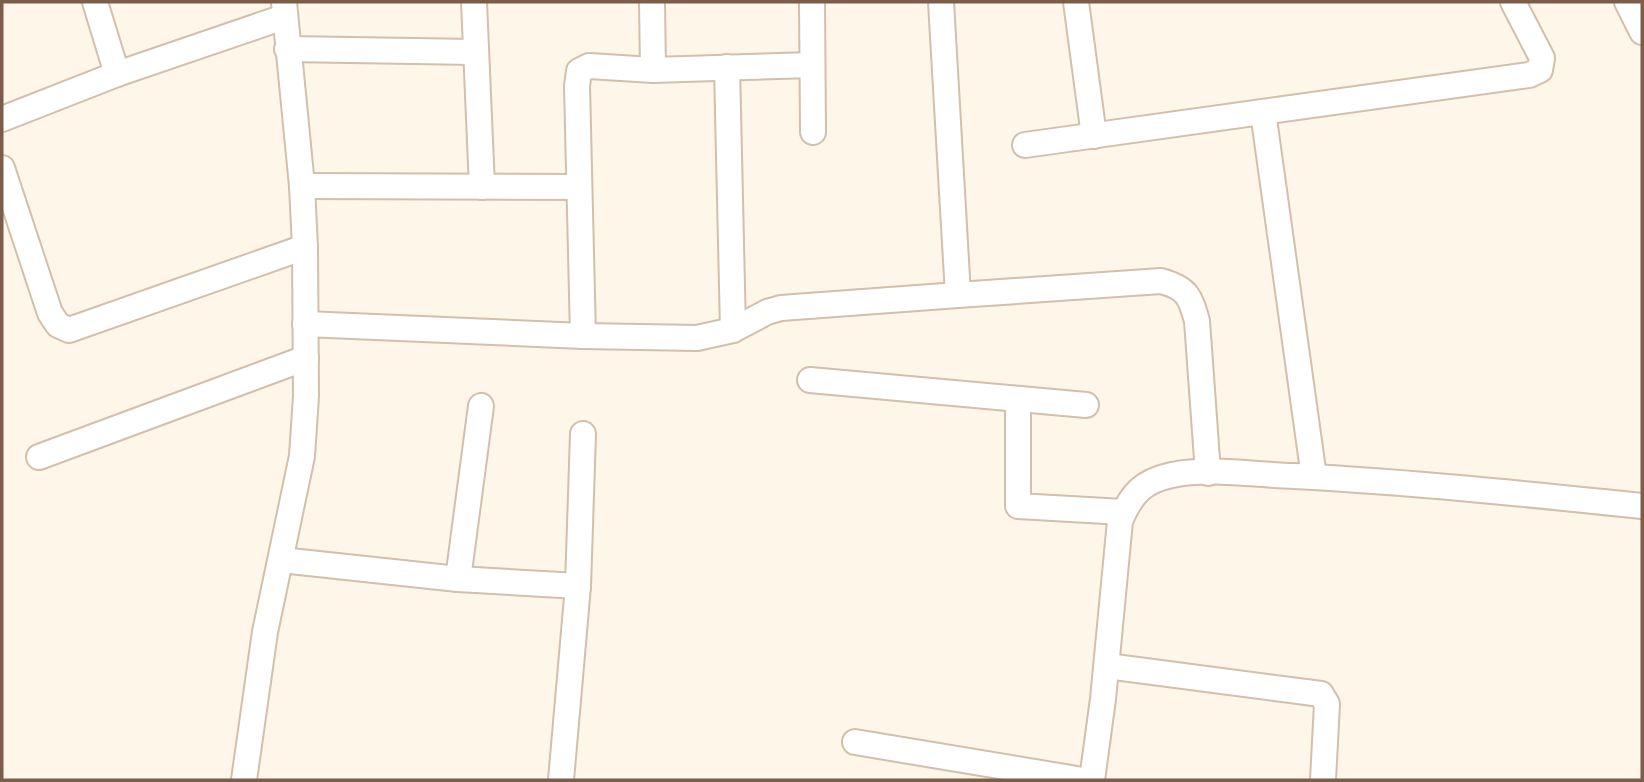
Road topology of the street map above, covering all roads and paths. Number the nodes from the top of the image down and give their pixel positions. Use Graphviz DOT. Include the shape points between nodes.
graph roads {
  1 [pos="94,2"];
  2 [pos="474,2"];
  3 [pos="652,2"];
  4 [pos="812,2"];
  5 [pos="941,2"];
  6 [pos="1076,2"];
  7 [pos="1513,2"];
  8 [pos="1627,2"];
  9 [pos="284,9"];
  10 [pos="1642,32"];
  11 [pos="287,49"];
  12 [pos="476,52"];
  13 [pos="812,65"];
  14 [pos="727,66"];
  15 [pos="653,70"];
  16 [pos="117,74"];
  17 [pos="1263,112"];
  18 [pos="2,119"];
  19 [pos="813,132"];
  20 [pos="1094,136"];
  21 [pos="1026,145"];
  22 [pos="2,168"];
  23 [pos="302,186"];
  24 [pos="482,187"];
  25 [pos="579,187"];
  26 [pos="305,247"];
  27 [pos="958,295"];
  28 [pos="305,324"];
  29 [pos="733,330"];
  30 [pos="583,337"];
  31 [pos="306,358"];
  32 [pos="810,380"];
  33 [pos="1018,399"];
  34 [pos="1086,405"];
  35 [pos="481,407"];
  36 [pos="583,435"];
  37 [pos="39,457"];
  38 [pos="1208,473"];
  39 [pos="1314,477"];
  40 [pos="1642,506"];
  41 [pos="1124,512"];
  42 [pos="281,560"];
  43 [pos="458,579"];
  44 [pos="578,586"];
  45 [pos="1107,666"];
  46 [pos="855,742"];
  47 [pos="244,780"];
  48 [pos="561,780"];
  49 [pos="1083,780"];
  50 [pos="1092,780"];
  51 [pos="1323,780"];
  1 -- 16 [label="street"];
  2 -- 12 [label="street"];
  3 -- 15 [label="street"];
  4 -- 13 [label="street"];
  5 -- 27 [label="street"];
  6 -- 20 [label="street"];
  7 -- 17 [label="street" via="1542,58 1540,70 1529,75"];
  8 -- 10 [label="street"];
  9 -- 11 [label="street"];
  9 -- 16 [label="street"];
  11 -- 12 [label="street"];
  11 -- 23 [label="street"];
  12 -- 24 [label="street"];
  13 -- 14 [label="street"];
  13 -- 19 [label="street"];
  14 -- 15 [label="street"];
  14 -- 29 [label="street"];
  15 -- 25 [label="street" via="589,66 579,71"];
  16 -- 18 [label="street"];
  17 -- 20 [label="street"];
  17 -- 39 [label="street"];
  20 -- 21 [label="street"];
  22 -- 26 [label="street" via="50,313 58,325 69,330"];
  23 -- 24 [label="street"];
  23 -- 26 [label="street"];
  24 -- 25 [label="street"];
  25 -- 30 [label="street"];
  26 -- 28 [label="street"];
  27 -- 29 [label="street" via="781,308"];
  27 -- 38 [label="street" via="1161,281 1178,285 1191,299 1197,321"];
  28 -- 30 [label="street"];
  28 -- 31 [label="street"];
  29 -- 30 [label="street" via="697,338"];
  31 -- 37 [label="street"];
  31 -- 42 [label="street" via="302,456"];
  32 -- 33 [label="street"];
  33 -- 34 [label="street"];
  33 -- 41 [label="street" via="1018,506"];
  35 -- 43 [label="street"];
  36 -- 44 [label="street"];
  38 -- 39 [label="street"];
  38 -- 41 [label="street" via="1172,475 1149,483 1129,499"];
  39 -- 40 [label="street"];
  41 -- 45 [label="street"];
  42 -- 43 [label="street"];
  42 -- 47 [label="street" via="265,632"];
  43 -- 44 [label="street"];
  44 -- 48 [label="street"];
  45 -- 50 [label="street"];
  45 -- 51 [label="street" via="1321,694 1327,704"];
  46 -- 49 [label="street"];
}
